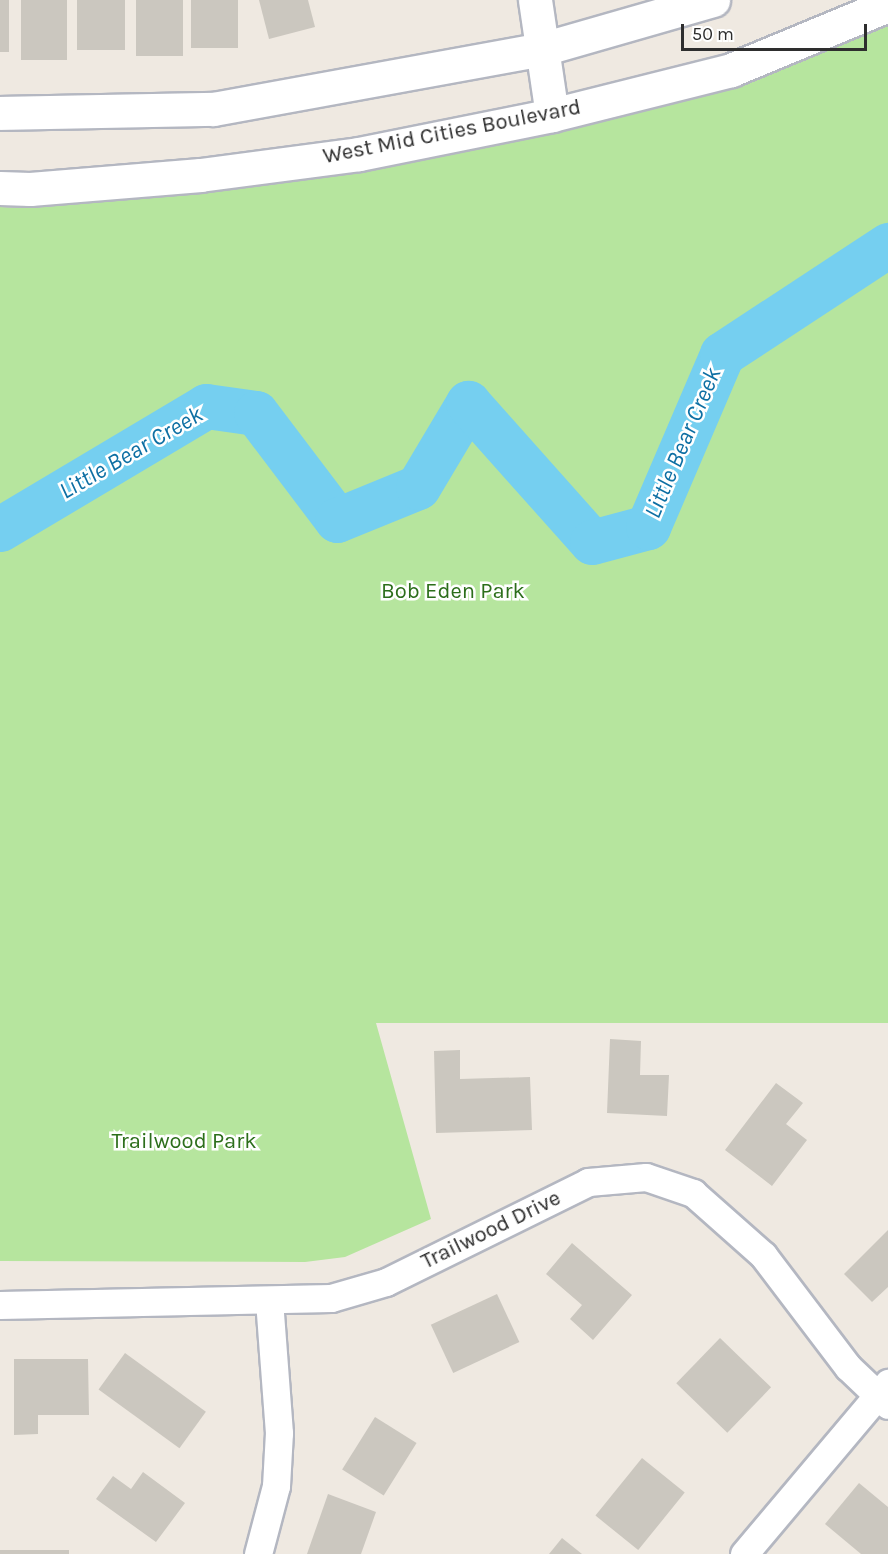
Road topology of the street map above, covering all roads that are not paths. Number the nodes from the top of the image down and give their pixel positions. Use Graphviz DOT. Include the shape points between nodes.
graph roads {
  1 [pos="535,0"];
  2 [pos="713,0"];
  3 [pos="888,4"];
  4 [pos="542,50"];
  5 [pos="0,113"];
  6 [pos="552,115"];
  7 [pos="0,188"];
  8 [pos="269,1301"];
  9 [pos="0,1305"];
  10 [pos="884,1394"];
  11 [pos="258,1554"];
  12 [pos="744,1554"];
  1 -- 4 [label="main road"];
  2 -- 4 [label="main road"];
  3 -- 6 [label="main road, West Mid Cities Boulevard" via="731,70"];
  4 -- 5 [label="main road" via="213,109"];
  4 -- 6 [label="main road"];
  6 -- 7 [label="main road, West Mid Cities Boulevard" via="348,156 200,175"];
  8 -- 9 [label="street, Trailwood Drive"];
  8 -- 10 [label="street, Trailwood Drive" via="331,1298 386,1282 588,1182 646,1177 693,1193 763,1255 849,1367"];
  8 -- 11 [label="street" via="279,1433 276,1486"];
  10 -- 12 [label="street"];
}
